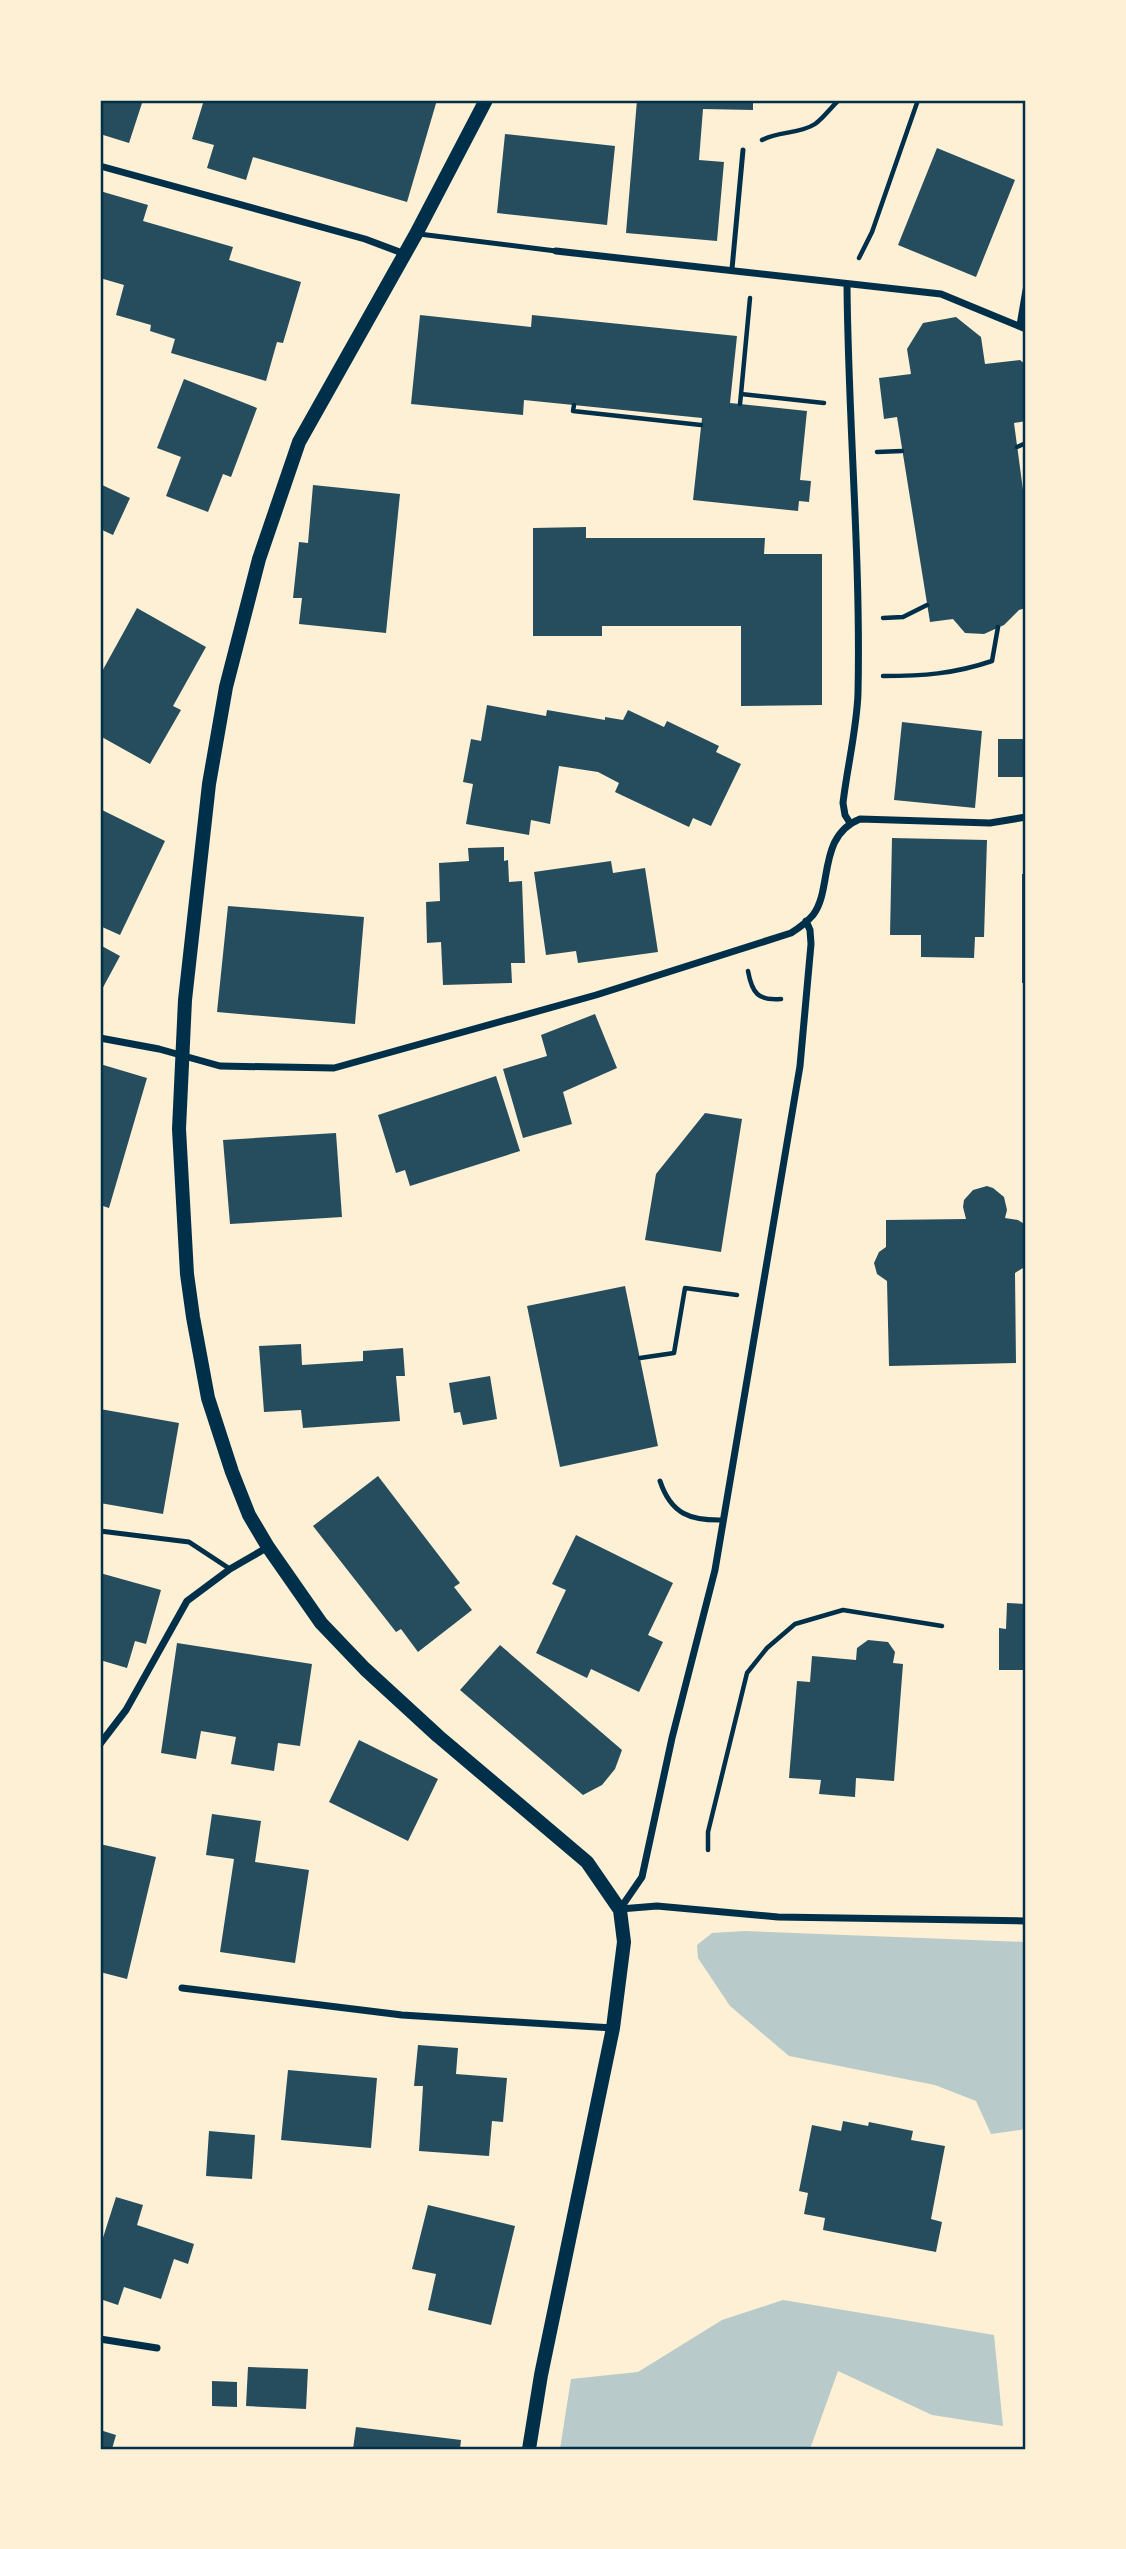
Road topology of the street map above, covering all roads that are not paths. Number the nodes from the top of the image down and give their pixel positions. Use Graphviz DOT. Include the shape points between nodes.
graph roads {
  1 [pos="486,100"];
  2 [pos="743,150"];
  3 [pos="100,166"];
  4 [pos="416,234"];
  5 [pos="556,251"];
  6 [pos="405,254"];
  7 [pos="732,270"];
  8 [pos="847,284"];
  9 [pos="1026,290"];
  10 [pos="1023,328"];
  11 [pos="1026,817"];
  12 [pos="850,823"];
  13 [pos="806,921"];
  14 [pos="100,1038"];
  15 [pos="181,1054"];
  16 [pos="660,1481"];
  17 [pos="724,1520"];
  18 [pos="100,1531"];
  19 [pos="268,1547"];
  20 [pos="230,1569"];
  21 [pos="100,1744"];
  22 [pos="620,1910"];
  23 [pos="1026,1921"];
  24 [pos="182,1988"];
  25 [pos="614,2028"];
  26 [pos="100,2339"];
  27 [pos="157,2348"];
  28 [pos="529,2449"];
  1 -- 4 [label="main road"];
  2 -- 7 [label="lane"];
  3 -- 6 [label="street"];
  4 -- 5 [label="lane"];
  4 -- 6 [label="main road"];
  5 -- 7 [label="street"];
  6 -- 15 [label="main road" via="299,442 249,591 209,784"];
  7 -- 8 [label="street"];
  8 -- 10 [label="street" via="941,295"];
  8 -- 12 [label="street" via="858,695 842,803"];
  9 -- 10 [label="street"];
  11 -- 12 [label="street" via="989,823 870,818"];
  12 -- 13 [label="street" via="834,846 820,903"];
  13 -- 15 [label="street" via="792,933 596,995 334,1068 220,1066"];
  13 -- 17 [label="street" via="811,944 800,1066"];
  14 -- 15 [label="street"];
  15 -- 19 [label="main road" via="179,1129 193,1317 208,1398 228,1460 249,1515"];
  16 -- 17 [label="lane" via="677,1511 705,1520"];
  17 -- 22 [label="street" via="642,1877"];
  18 -- 20 [label="lane" via="189,1542"];
  19 -- 20 [label="street"];
  19 -- 22 [label="main road" via="321,1623 365,1669 587,1862"];
  20 -- 21 [label="street" via="187,1601 126,1710"];
  22 -- 23 [label="street" via="657,1906 778,1917"];
  22 -- 25 [label="main road" via="624,1942"];
  24 -- 25 [label="street" via="402,2015"];
  25 -- 28 [label="main road"];
  26 -- 27 [label="street"];
}
